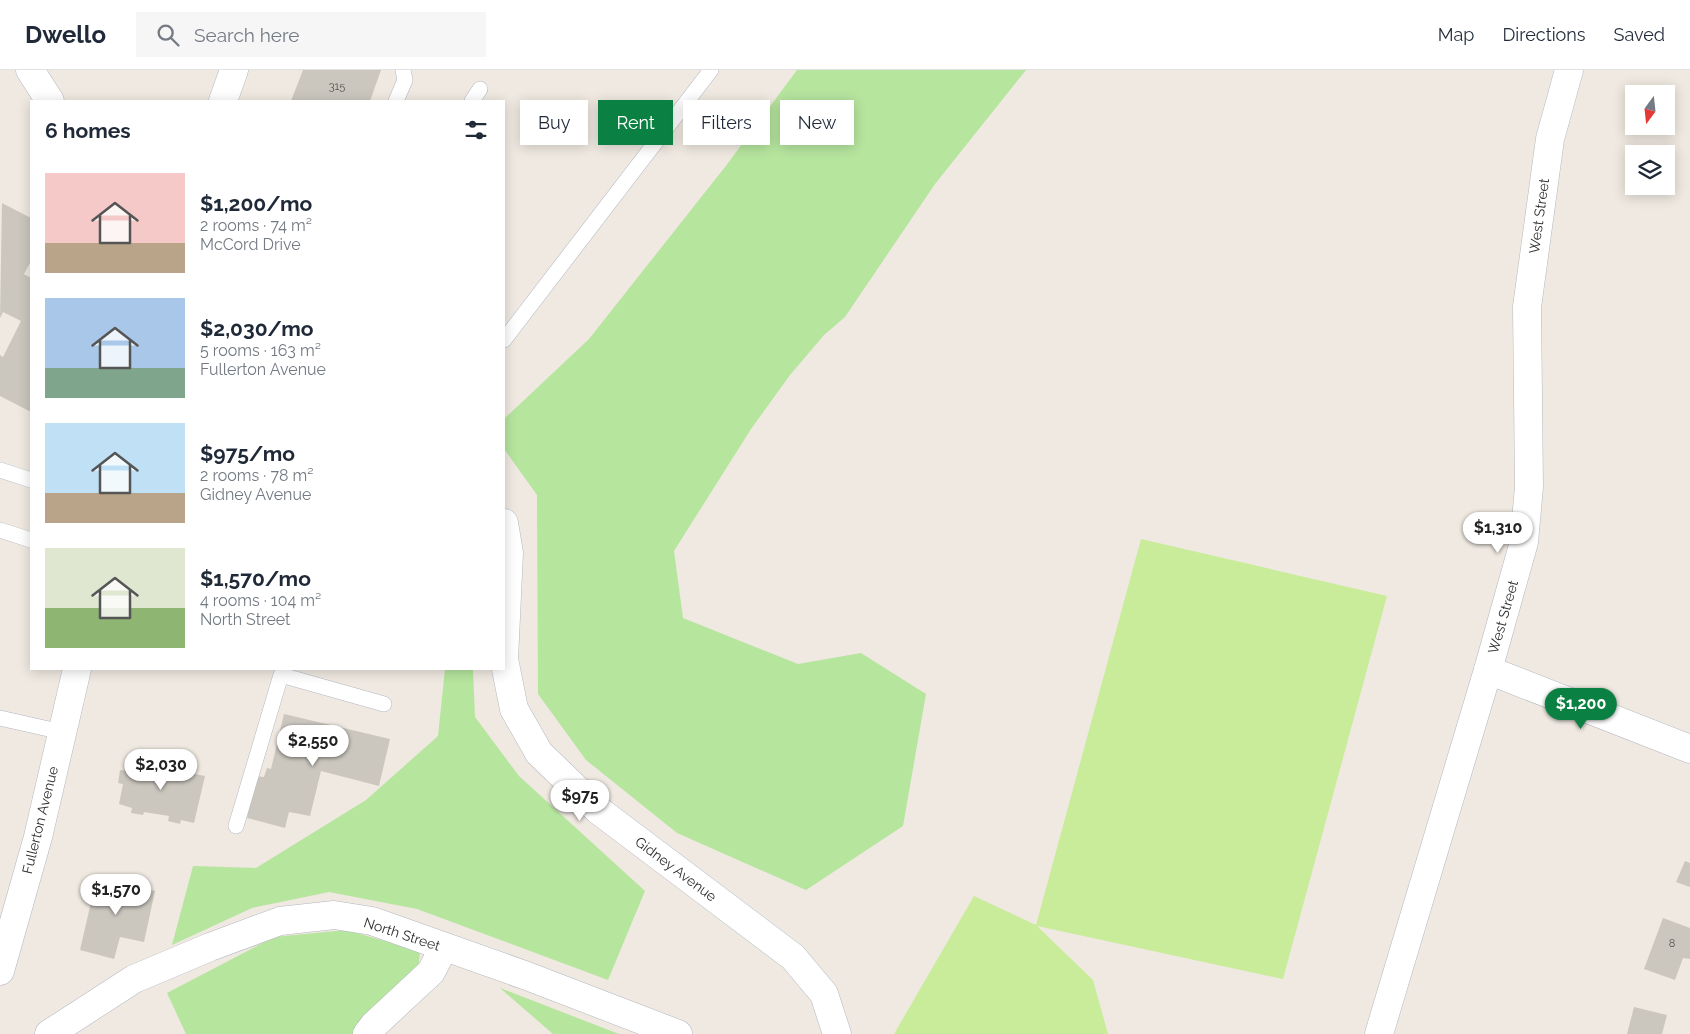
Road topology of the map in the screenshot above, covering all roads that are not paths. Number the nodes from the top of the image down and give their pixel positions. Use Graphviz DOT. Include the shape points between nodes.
graph roads {
  1 [pos="30,70"];
  2 [pos="234,70"];
  3 [pos="403,70"];
  4 [pos="711,70"];
  5 [pos="1569,70"];
  6 [pos="480,88"];
  7 [pos="49,100"];
  8 [pos="223,100"];
  9 [pos="396,100"];
  10 [pos="473,100"];
  11 [pos="505,339"];
  12 [pos="0,470"];
  13 [pos="30,480"];
  14 [pos="505,529"];
  15 [pos="0,530"];
  16 [pos="30,540"];
  17 [pos="505,638"];
  18 [pos="505,664"];
  19 [pos="77,670"];
  20 [pos="1488,670"];
  21 [pos="282,672"];
  22 [pos="384,704"];
  23 [pos="0,718"];
  24 [pos="62,732"];
  25 [pos="1690,749"];
  26 [pos="236,826"];
  27 [pos="444,947"];
  28 [pos="0,971"];
  29 [pos="49,1034"];
  30 [pos="367,1034"];
  31 [pos="678,1034"];
  32 [pos="837,1034"];
  33 [pos="1379,1034"];
  1 -- 7 [label="street"];
  2 -- 8 [label="street"];
  3 -- 9 [label="lane" via="405,80"];
  4 -- 11 [label="lane"];
  5 -- 20 [label="street, West Street" via="1550,139 1527,307 1529,487 1524,542"];
  6 -- 10 [label="lane"];
  12 -- 13 [label="lane"];
  14 -- 17 [label="street, Gidney Avenue" via="509,553"];
  15 -- 16 [label="lane"];
  18 -- 32 [label="street, Gidney Avenue" via="514,710 539,753 598,810 793,957 824,994"];
  19 -- 24 [label="street, Fullerton Avenue"];
  20 -- 25 [label="street"];
  20 -- 33 [label="street, West Street"];
  21 -- 22 [label="lane"];
  21 -- 26 [label="lane"];
  23 -- 24 [label="lane"];
  24 -- 28 [label="street, Fullerton Avenue" via="38,837"];
  27 -- 29 [label="street, North Street" via="372,921 334,915 280,921 134,979"];
  27 -- 30 [label="street" via="431,972"];
  27 -- 31 [label="street, North Street"];
}
